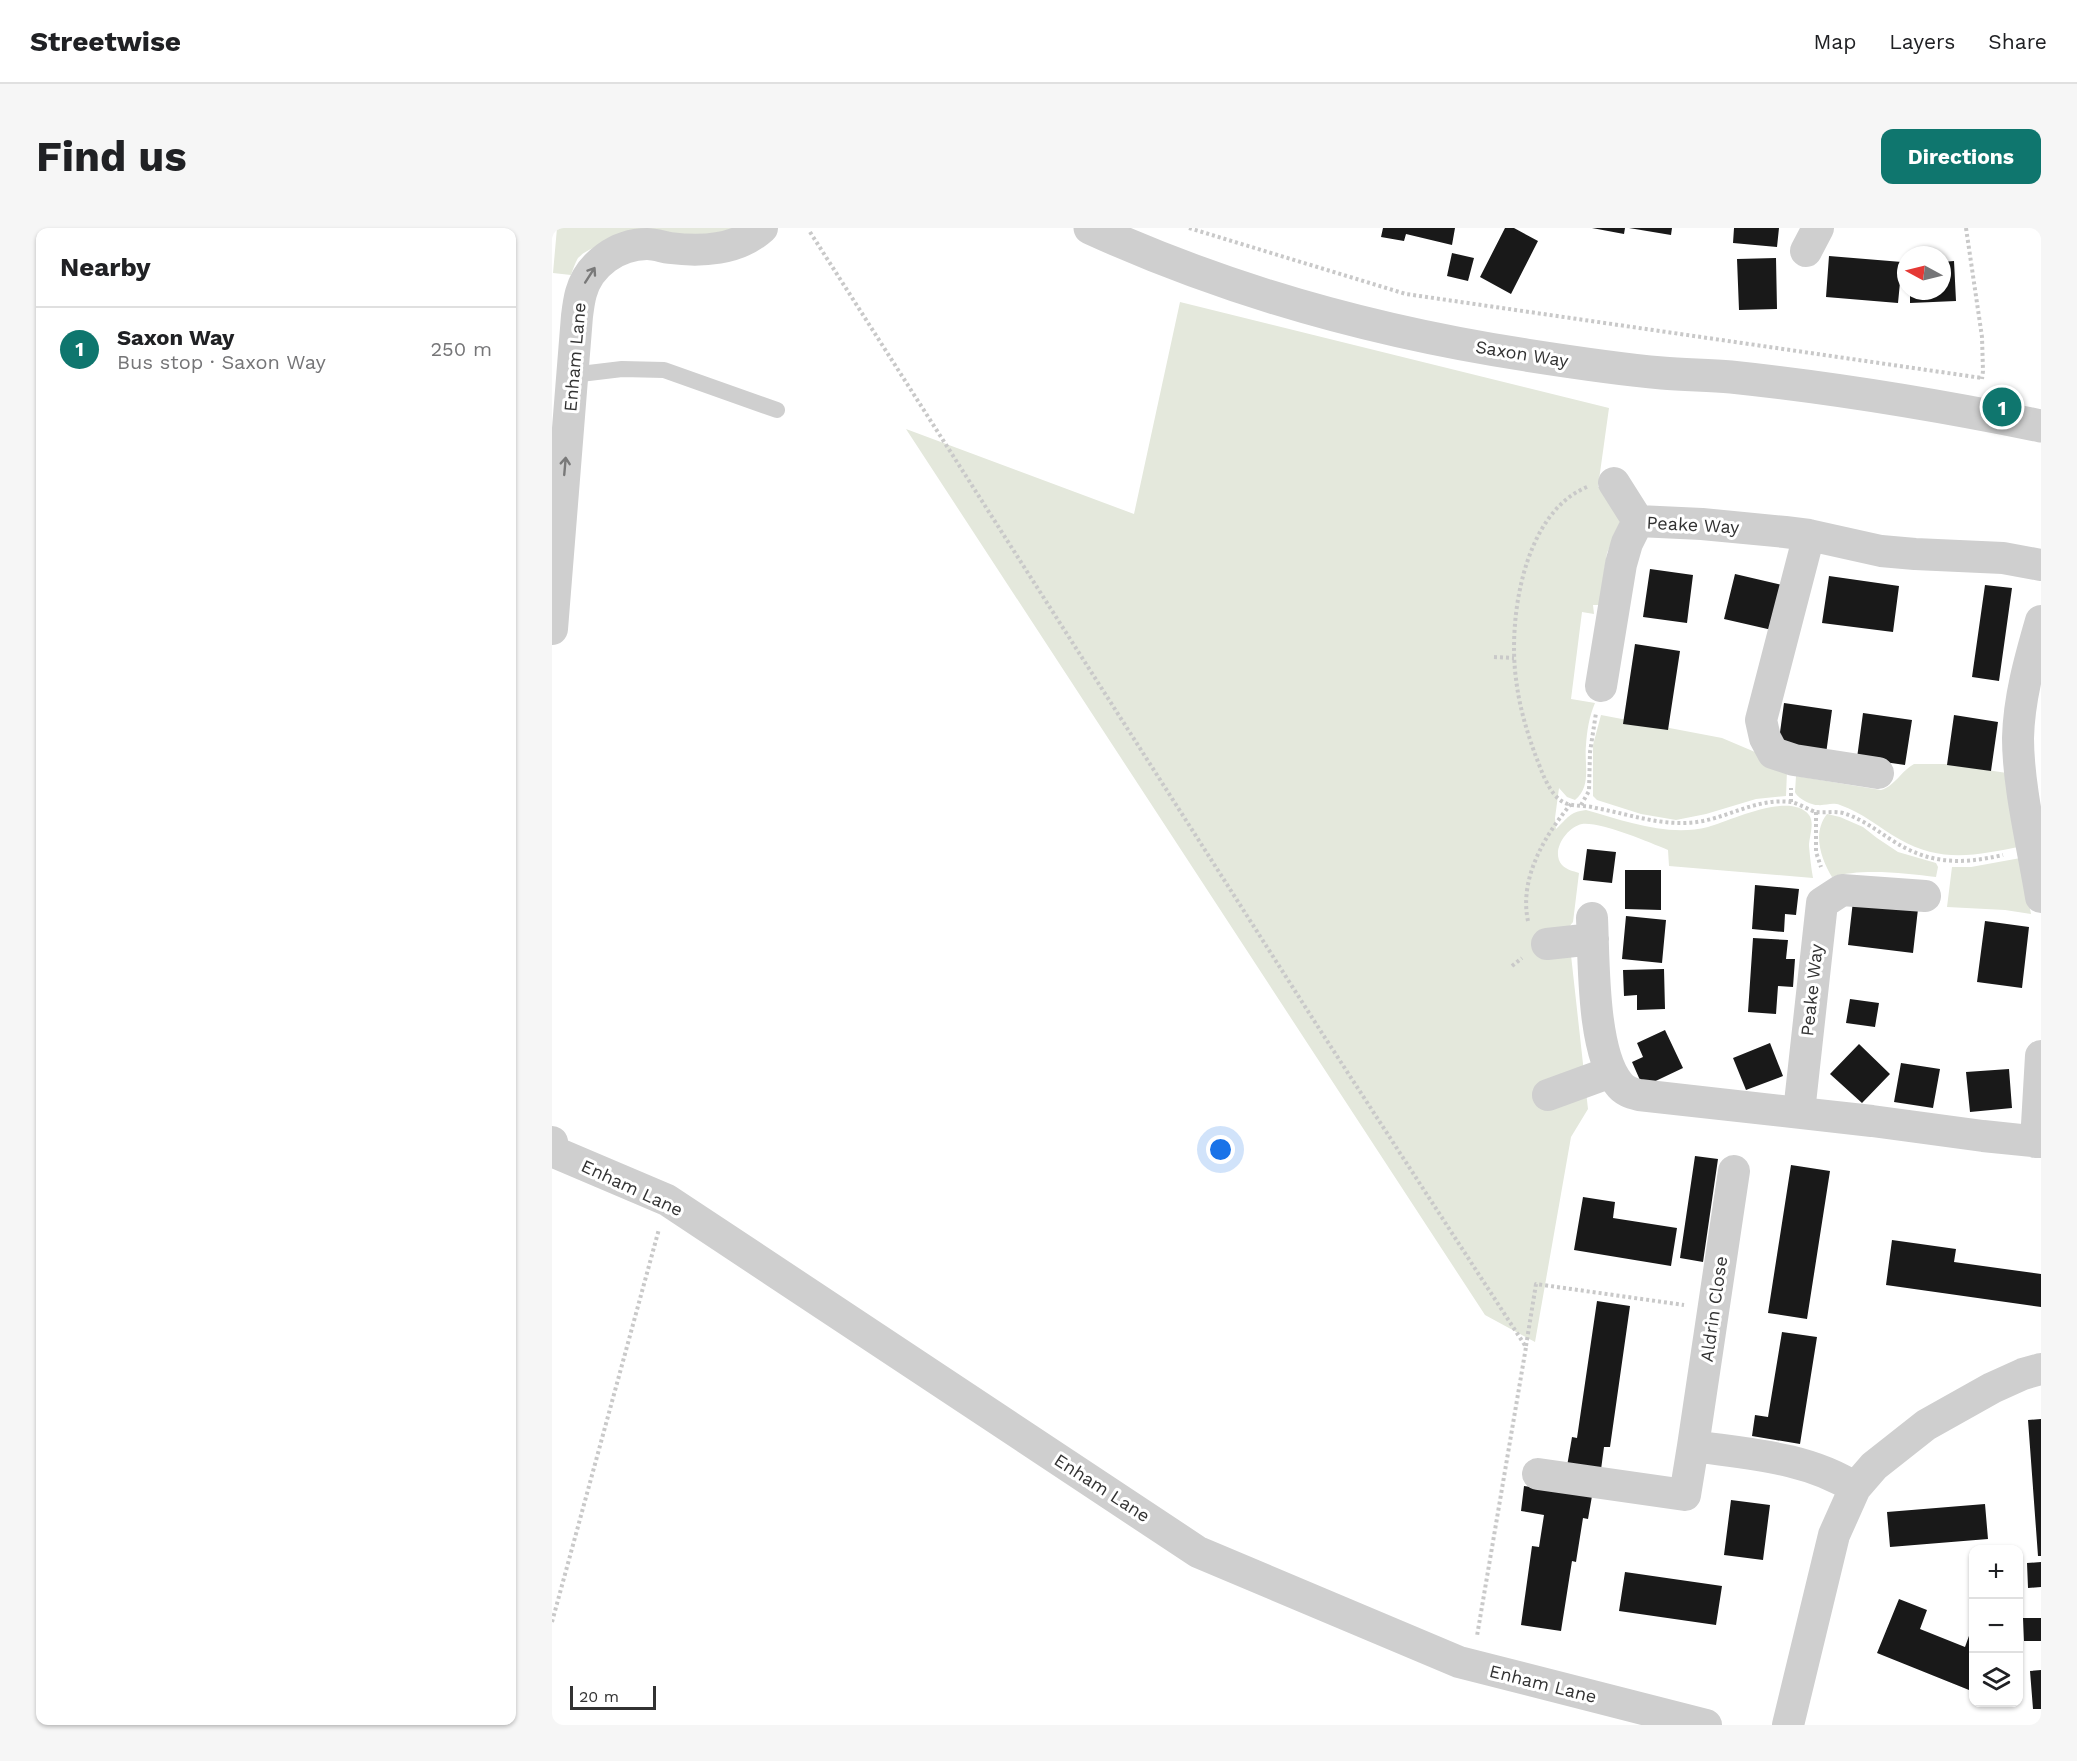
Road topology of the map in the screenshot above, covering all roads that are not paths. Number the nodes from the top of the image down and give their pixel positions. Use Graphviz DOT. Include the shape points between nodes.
graph roads {
  1 [pos="762,228"];
  2 [pos="1090,228"];
  3 [pos="572,375"];
  4 [pos="777,410"];
  5 [pos="2041,426"];
  6 [pos="1614,483"];
  7 [pos="1638,521"];
  8 [pos="1809,535"];
  9 [pos="2041,565"];
  10 [pos="2041,621"];
  11 [pos="552,629"];
  12 [pos="1601,686"];
  13 [pos="1878,773"];
  14 [pos="1925,896"];
  15 [pos="2041,897"];
  16 [pos="1538,934"];
  17 [pos="2041,1056"];
  18 [pos="1611,1072"];
  19 [pos="1548,1095"];
  20 [pos="1799,1112"];
  21 [pos="552,1142"];
  22 [pos="2038,1142"];
  23 [pos="1734,1172"];
  24 [pos="2041,1369"];
  25 [pos="1693,1446"];
  26 [pos="1538,1474"];
  27 [pos="1855,1488"];
  28 [pos="1706,1725"];
  29 [pos="1788,1725"];
  3 -- 1 [label="street, Enham Lane, one-way" via="581,293 591,271 606,257 647,244 694,250 737,244"];
  2 -- 5 [label="street, Saxon Way" via="1255,292 1384,329 1576,363 1827,389"];
  3 -- 4 [label="lane" via="622,369 664,370"];
  11 -- 3 [label="street, Enham Lane, one-way"];
  6 -- 7 [label="street"];
  7 -- 8 [label="street, Peake Way"];
  7 -- 12 [label="street, Peake Way" via="1620,564"];
  8 -- 9 [label="street, Peake Way" via="1881,551 2003,558"];
  8 -- 13 [label="street" via="1761,720 1765,738 1773,753 1794,760"];
  10 -- 15 [label="street" via="2021,699 2018,736"];
  14 -- 20 [label="street, Peake Way" via="1842,890 1822,903"];
  16 -- 18 [label="street" via="1593,929 1598,1018"];
  17 -- 22 [label="street"];
  18 -- 19 [label="street"];
  18 -- 20 [label="street" via="1618,1084 1639,1095"];
  20 -- 22 [label="street"];
  21 -- 28 [label="street, Enham Lane" via="554,1152 667,1200 1198,1551 1459,1662"];
  23 -- 25 [label="street, Aldrin Close"];
  24 -- 27 [label="street" via="1992,1388 1926,1425 1874,1466"];
  25 -- 26 [label="street, Aldrin Close" via="1685,1495"];
  25 -- 27 [label="street" via="1818,1469"];
  27 -- 29 [label="street" via="1834,1535"];
}
